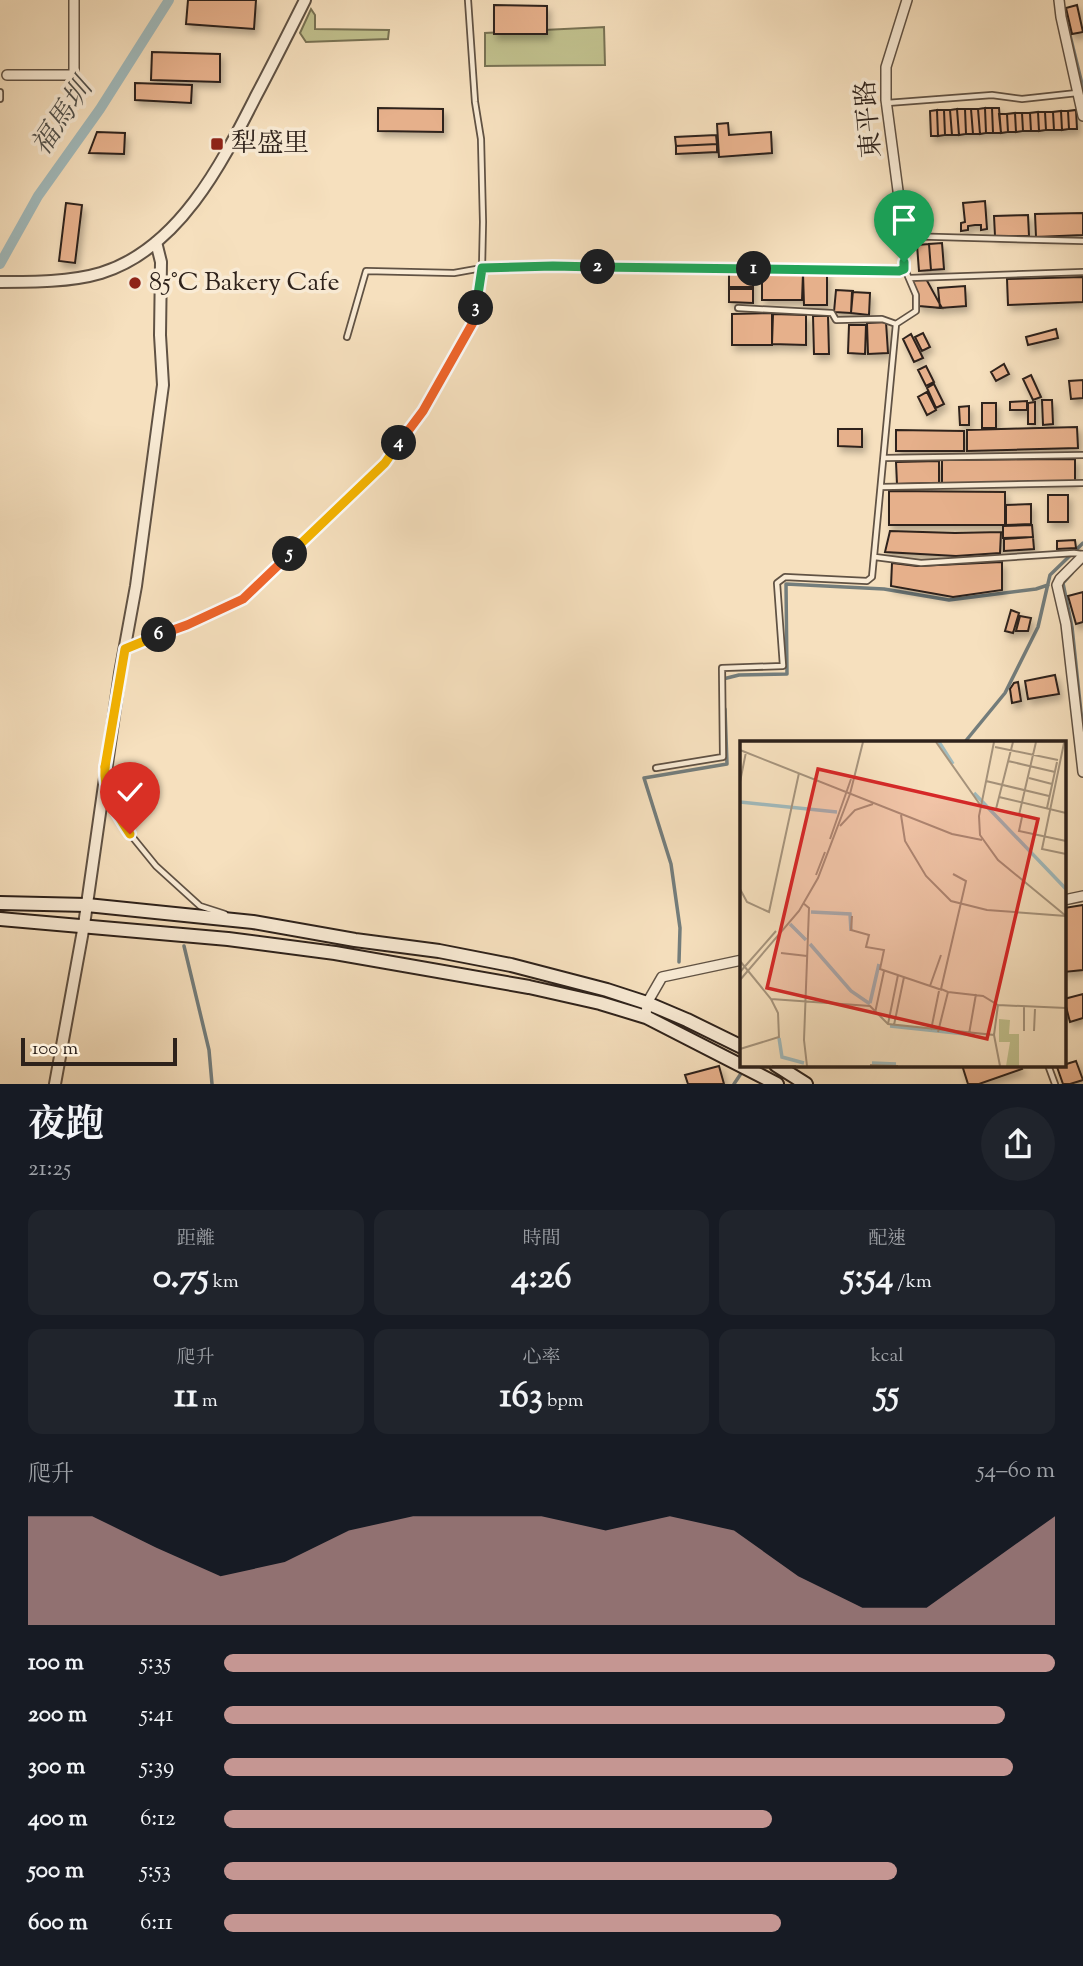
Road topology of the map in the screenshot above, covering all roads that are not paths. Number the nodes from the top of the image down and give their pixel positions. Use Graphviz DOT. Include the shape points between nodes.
graph roads {
  1 [pos="75,0"];
  2 [pos="305,0"];
  3 [pos="468,0"];
  4 [pos="906,0"];
  5 [pos="1059,0"];
  6 [pos="7,75"];
  7 [pos="0,92"];
  8 [pos="1078,93"];
  9 [pos="0,99"];
  10 [pos="887,103"];
  11 [pos="1083,117"];
  12 [pos="904,236"];
  13 [pos="1083,241"];
  14 [pos="156,242"];
  15 [pos="904,266"];
  16 [pos="482,268"];
  17 [pos="1083,272"];
  18 [pos="910,278"];
  19 [pos="0,282"];
  20 [pos="738,308"];
  21 [pos="896,324"];
  22 [pos="347,337"];
  23 [pos="1083,454"];
  24 [pos="884,458"];
  25 [pos="1083,483"];
  26 [pos="881,487"];
  27 [pos="1083,555"];
  28 [pos="875,557"];
  29 [pos="125,649"];
  30 [pos="1079,711"];
  31 [pos="656,768"];
  32 [pos="105,771"];
  33 [pos="1083,772"];
  34 [pos="0,903"];
  35 [pos="87,905"];
  36 [pos="0,919"];
  37 [pos="253,922"];
  38 [pos="84,925"];
  39 [pos="740,960"];
  40 [pos="647,1003"];
  41 [pos="646,1017"];
  42 [pos="740,1046"];
  43 [pos="740,1065"];
  44 [pos="742,1066"];
  45 [pos="778,1066"];
  46 [pos="1048,1066"];
  47 [pos="55,1084"];
  48 [pos="777,1084"];
  49 [pos="806,1084"];
  50 [pos="1055,1084"];
  1 -- 6 [label="street" via="74,75"];
  2 -- 14 [label="street" via="232,143 190,208"];
  3 -- 16 [label="lane" via="481,139"];
  4 -- 10 [label="street, 東平路" via="886,67"];
  5 -- 8 [label="street"];
  7 -- 9 [label="lane"];
  8 -- 10 [label="lane"];
  8 -- 11 [label="street"];
  10 -- 12 [label="street, 東平路"];
  12 -- 13 [label="lane"];
  12 -- 15 [label="lane"];
  14 -- 19 [label="street" via="139,256 101,273 47,282"];
  14 -- 29 [label="street" via="161,262 163,385"];
  15 -- 16 [label="lane" via="899,271"];
  15 -- 18 [label="lane"];
  16 -- 22 [label="lane" via="454,273 366,271"];
  16 -- 29 [label="lane" via="475,319 423,411 385,463 243,599"];
  17 -- 18 [label="lane"];
  18 -- 21 [label="lane" via="916,311"];
  20 -- 21 [label="lane" via="832,313 836,320 882,318"];
  21 -- 24 [label="lane"];
  23 -- 24 [label="lane"];
  24 -- 26 [label="lane"];
  25 -- 26 [label="lane"];
  26 -- 28 [label="lane"];
  27 -- 28 [label="lane" via="921,563"];
  27 -- 30 [label="street" via="1057,585"];
  28 -- 31 [label="lane" via="872,577 866,581 780,580 783,666 722,668 723,757"];
  29 -- 32 [label="street"];
  30 -- 33 [label="street"];
  32 -- 35 [label="street"];
  32 -- 37 [label="lane" via="113,809 156,866 200,906"];
  34 -- 35 [label="main road"];
  35 -- 37 [label="main road"];
  35 -- 38 [label="street"];
  36 -- 38 [label="main road"];
  37 -- 40 [label="main road" via="511,965"];
  38 -- 41 [label="main road" via="385,961 529,987"];
  38 -- 47 [label="street"];
  39 -- 40 [label="street" via="662,977"];
  40 -- 41 [label="street"];
  40 -- 42 [label="main road"];
  41 -- 43 [label="main road"];
  44 -- 48 [label="main road"];
  45 -- 49 [label="main road"];
  46 -- 50 [label="lane"];
}
